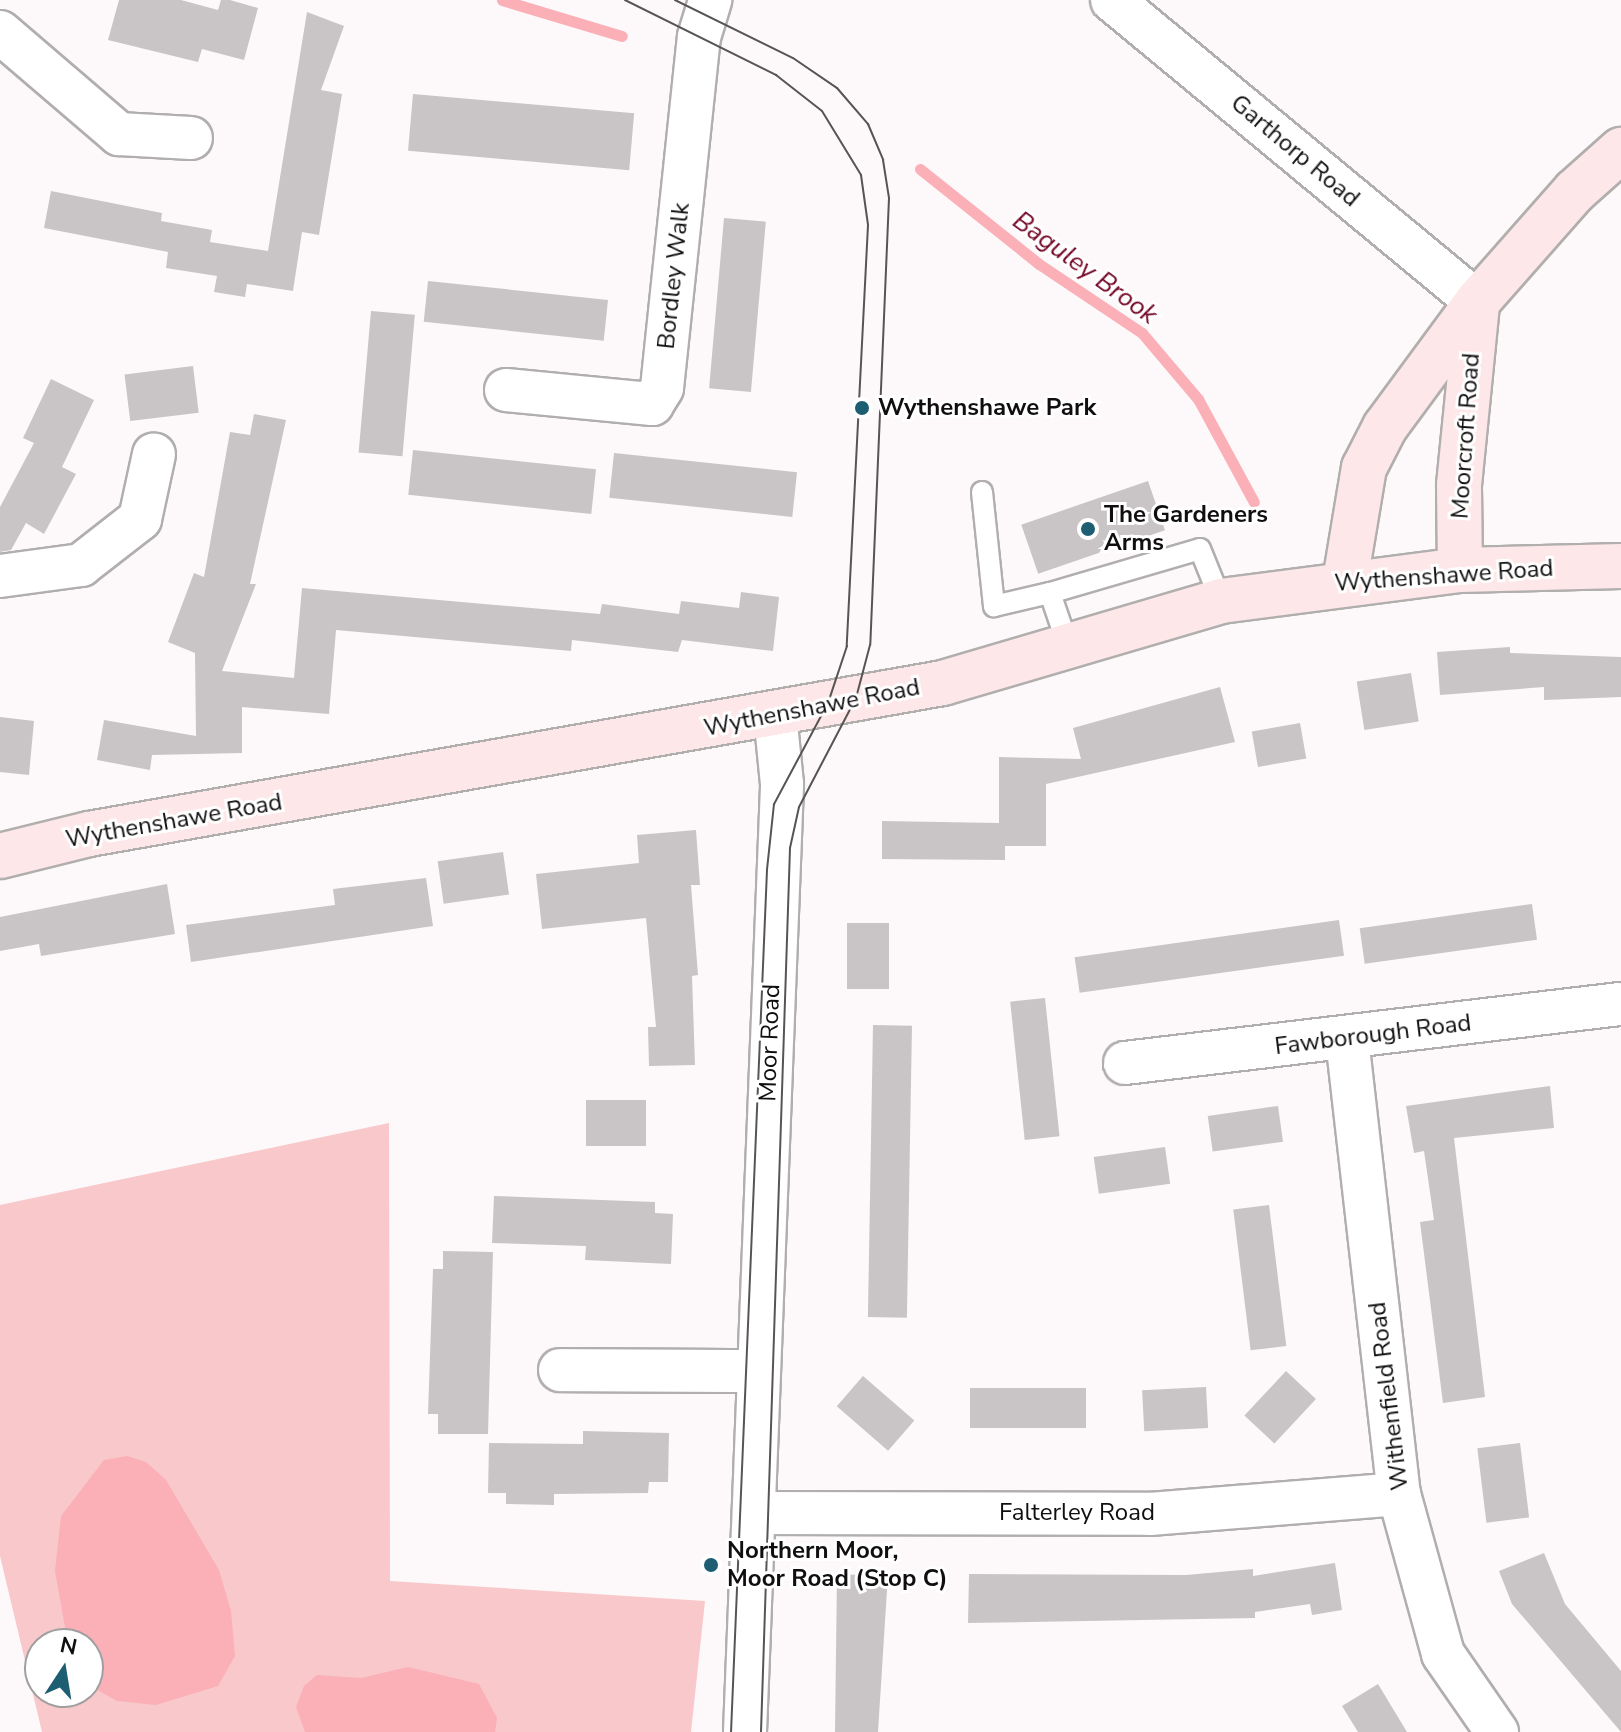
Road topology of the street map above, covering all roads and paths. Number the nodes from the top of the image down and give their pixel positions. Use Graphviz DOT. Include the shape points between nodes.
graph roads {
  1 [pos="710,0"];
  2 [pos="1112,0"];
  3 [pos="0,32"];
  4 [pos="191,138"];
  5 [pos="1621,150"];
  6 [pos="1477,302"];
  7 [pos="506,390"];
  8 [pos="154,454"];
  9 [pos="982,492"];
  10 [pos="1621,566"];
  11 [pos="1460,570"];
  12 [pos="0,576"];
  13 [pos="1345,581"];
  14 [pos="1050,593"];
  15 [pos="1221,601"];
  16 [pos="1068,646"];
  17 [pos="775,714"];
  18 [pos="0,856"];
  19 [pos="1621,1004"];
  20 [pos="1347,1039"];
  21 [pos="1125,1063"];
  22 [pos="560,1370"];
  23 [pos="759,1371"];
  24 [pos="1399,1494"];
  25 [pos="754,1513"];
  26 [pos="745,1732"];
  27 [pos="1497,1732"];
  1 -- 7 [label="street, Bordley Walk" via="699,37 662,388 652,404"];
  2 -- 6 [label="street, Garthorp Road"];
  3 -- 4 [label="street" via="119,134"];
  5 -- 6 [label="main road, Moorcroft Road" via="1575,191"];
  6 -- 11 [label="main road, Moorcroft Road" via="1459,485"];
  6 -- 13 [label="main road, Moorcroft Road" via="1385,427 1364,468"];
  8 -- 12 [label="street" via="140,519 81,565"];
  9 -- 14 [label="lane" via="994,606"];
  10 -- 11 [label="main road, Wythenshawe Road"];
  11 -- 13 [label="main road, Wythenshawe Road"];
  13 -- 15 [label="main road, Wythenshawe Road"];
  14 -- 15 [label="lane" via="1200,549"];
  14 -- 16 [label="lane"];
  15 -- 16 [label="main road, Wythenshawe Road"];
  16 -- 17 [label="main road, Wythenshawe Road" via="943,683"];
  17 -- 18 [label="main road, Wythenshawe Road" via="89,834"];
  17 -- 23 [label="street, Moor Road" via="782,784"];
  19 -- 20 [label="street, Fawborough Road"];
  20 -- 21 [label="street, Fawborough Road"];
  20 -- 24 [label="street, Withenfield Road"];
  22 -- 23 [label="street"];
  23 -- 25 [label="street, Moor Road"];
  24 -- 25 [label="street, Falterley Road" via="1150,1514"];
  24 -- 27 [label="street, Withenfield Road" via="1443,1654"];
  25 -- 26 [label="street, Moor Road"];
}
